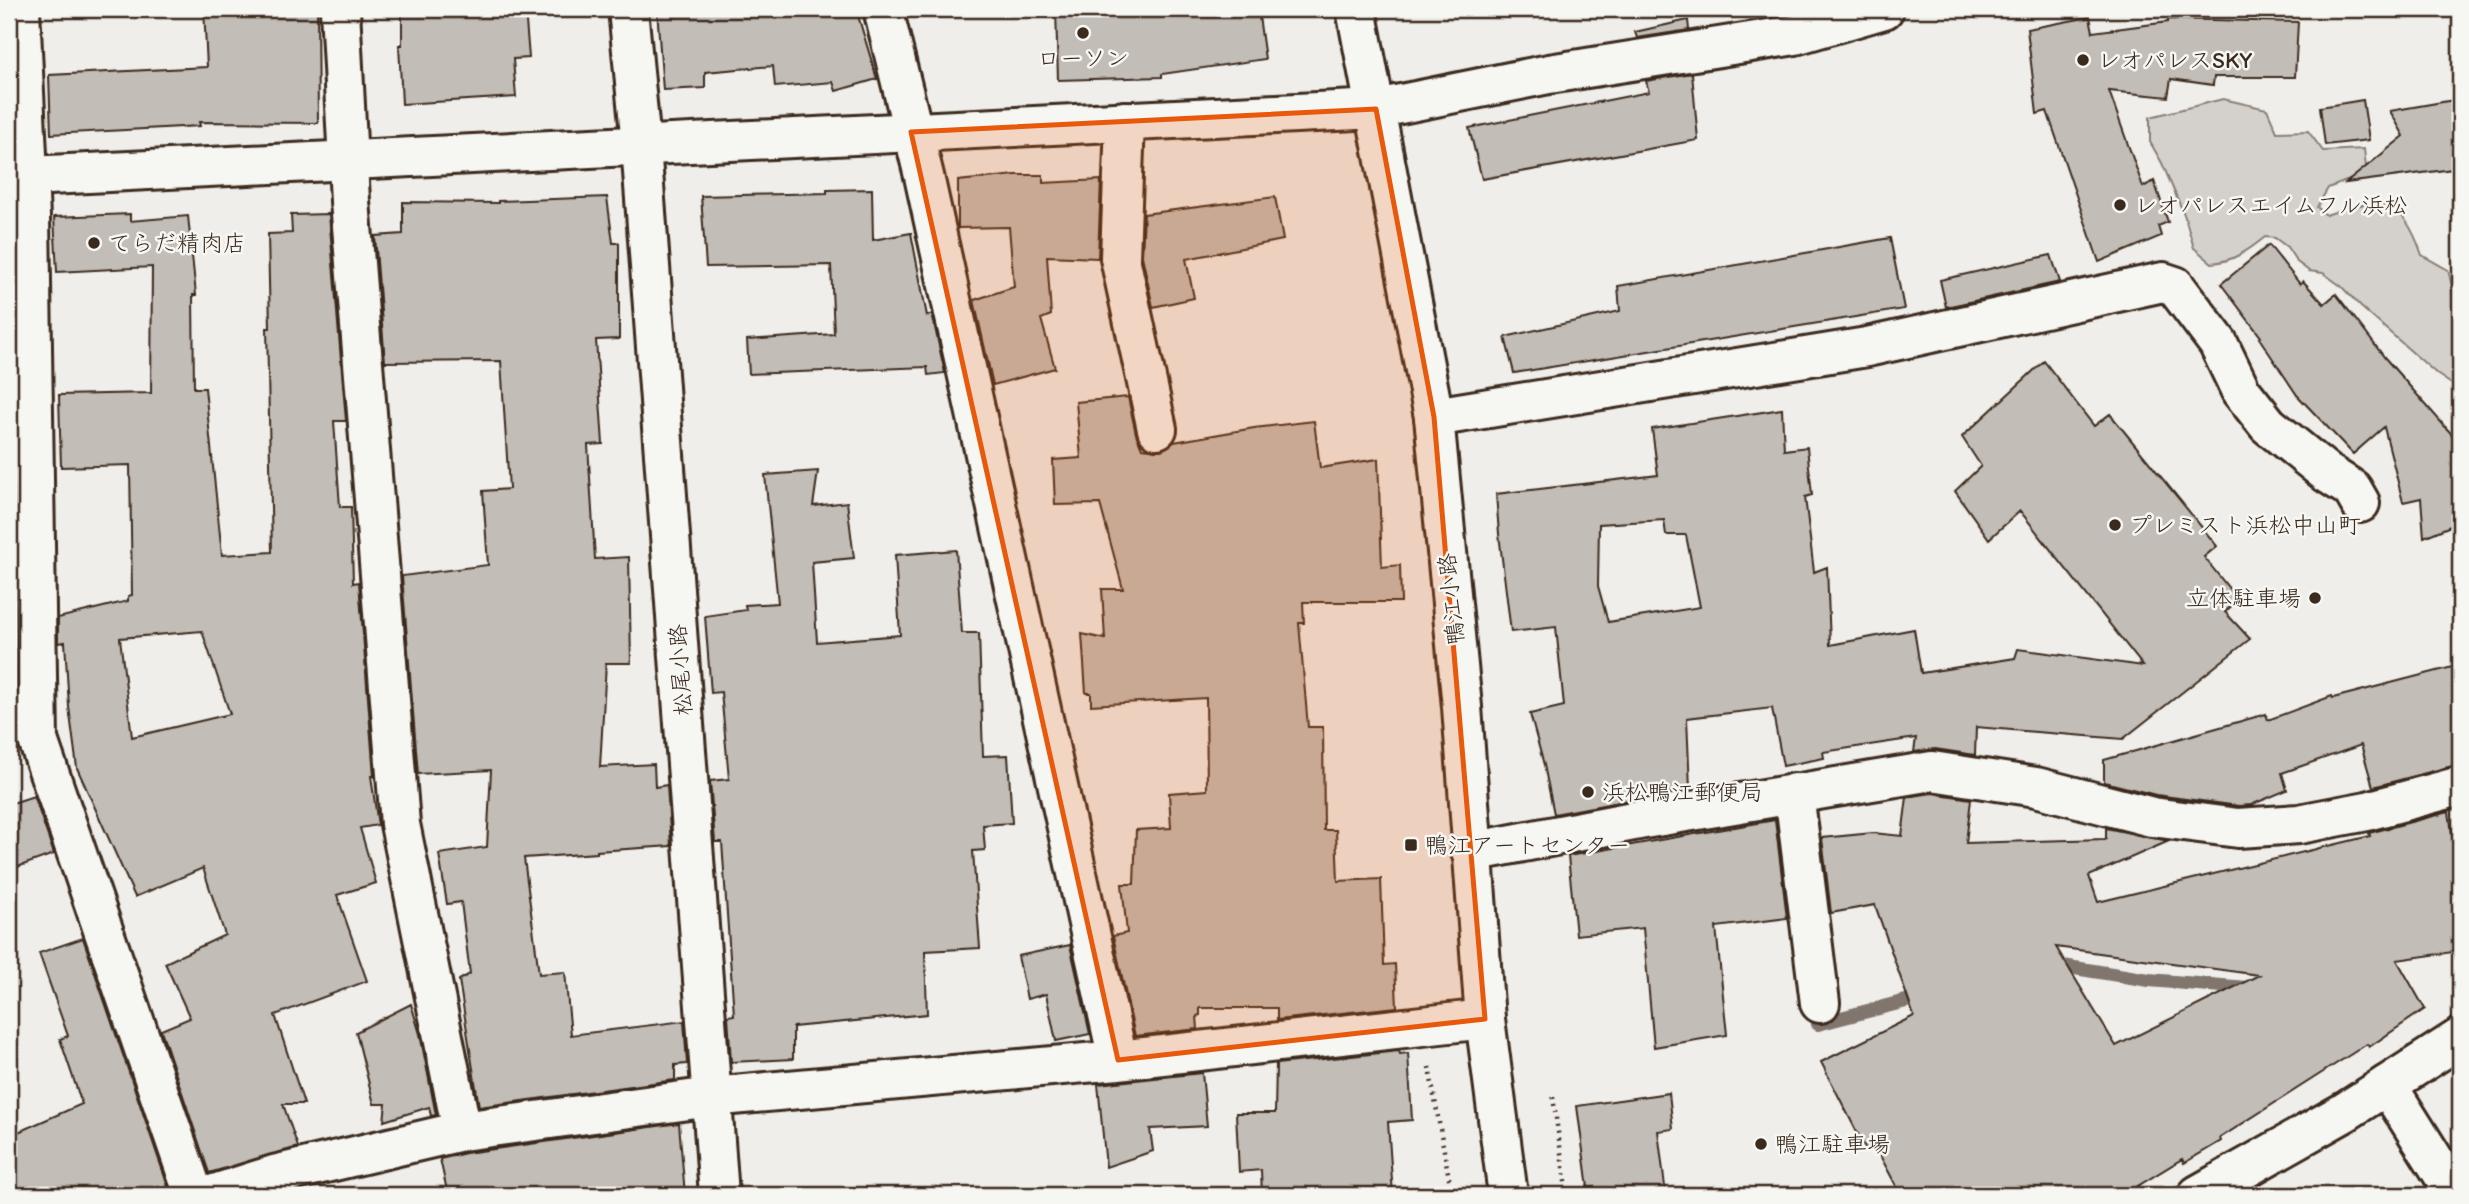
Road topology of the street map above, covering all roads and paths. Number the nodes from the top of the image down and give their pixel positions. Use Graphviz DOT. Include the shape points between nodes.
graph roads {
  1 [pos="20,9"];
  2 [pos="340,9"];
  3 [pos="628,9"];
  4 [pos="883,9"];
  5 [pos="1356,9"];
  6 [pos="1884,9"];
  7 [pos="1376,108"];
  8 [pos="1125,121"];
  9 [pos="911,132"];
  10 [pos="641,145"];
  11 [pos="348,160"];
  12 [pos="19,177"];
  13 [pos="1434,417"];
  14 [pos="1157,429"];
  15 [pos="2360,503"];
  16 [pos="2460,786"];
  17 [pos="1794,793"];
  18 [pos="1471,852"];
  19 [pos="1820,1003"];
  20 [pos="1485,1019"];
  21 [pos="2460,1038"];
  22 [pos="1118,1060"];
  23 [pos="1428,1062"];
  24 [pos="2387,1085"];
  25 [pos="711,1097"];
  26 [pos="1553,1097"];
  27 [pos="462,1131"];
  28 [pos="194,1195"];
  29 [pos="211,1195"];
  30 [pos="719,1195"];
  31 [pos="1451,1195"];
  32 [pos="1508,1195"];
  33 [pos="1567,1195"];
  34 [pos="2198,1195"];
  35 [pos="2456,1195"];
  1 -- 12 [label="street"];
  2 -- 11 [label="street"];
  3 -- 10 [label="street, 松尾小路"];
  4 -- 9 [label="street"];
  5 -- 7 [label="street, 鴨江小路"];
  6 -- 7 [label="street" via="1795,35 1549,74"];
  7 -- 8 [label="street"];
  7 -- 13 [label="street, 鴨江小路"];
  8 -- 9 [label="street"];
  8 -- 14 [label="street" via="1120,258"];
  9 -- 10 [label="street"];
  9 -- 22 [label="street"];
  10 -- 11 [label="street"];
  10 -- 25 [label="street, 松尾小路"];
  11 -- 12 [label="street"];
  11 -- 27 [label="street" via="400,824"];
  12 -- 28 [label="street" via="38,740"];
  13 -- 15 [label="street" via="1867,347 2164,282 2175,286 2218,343 2241,391 2268,425 2351,489"];
  13 -- 18 [label="street, 鴨江小路"];
  16 -- 17 [label="street" via="2299,824 2238,828 2152,817 2036,787 1932,771"];
  17 -- 18 [label="street"];
  17 -- 19 [label="street"];
  18 -- 20 [label="street, 鴨江小路"];
  20 -- 22 [label="street"];
  20 -- 32 [label="street, 鴨江小路"];
  21 -- 24 [label="street"];
  22 -- 25 [label="street"];
  23 -- 31 [label="path"];
  24 -- 34 [label="street"];
  24 -- 35 [label="street"];
  25 -- 27 [label="street"];
  25 -- 30 [label="street, 松尾小路"];
  26 -- 33 [label="path"];
  27 -- 29 [label="street" via="274,1175"];
}
